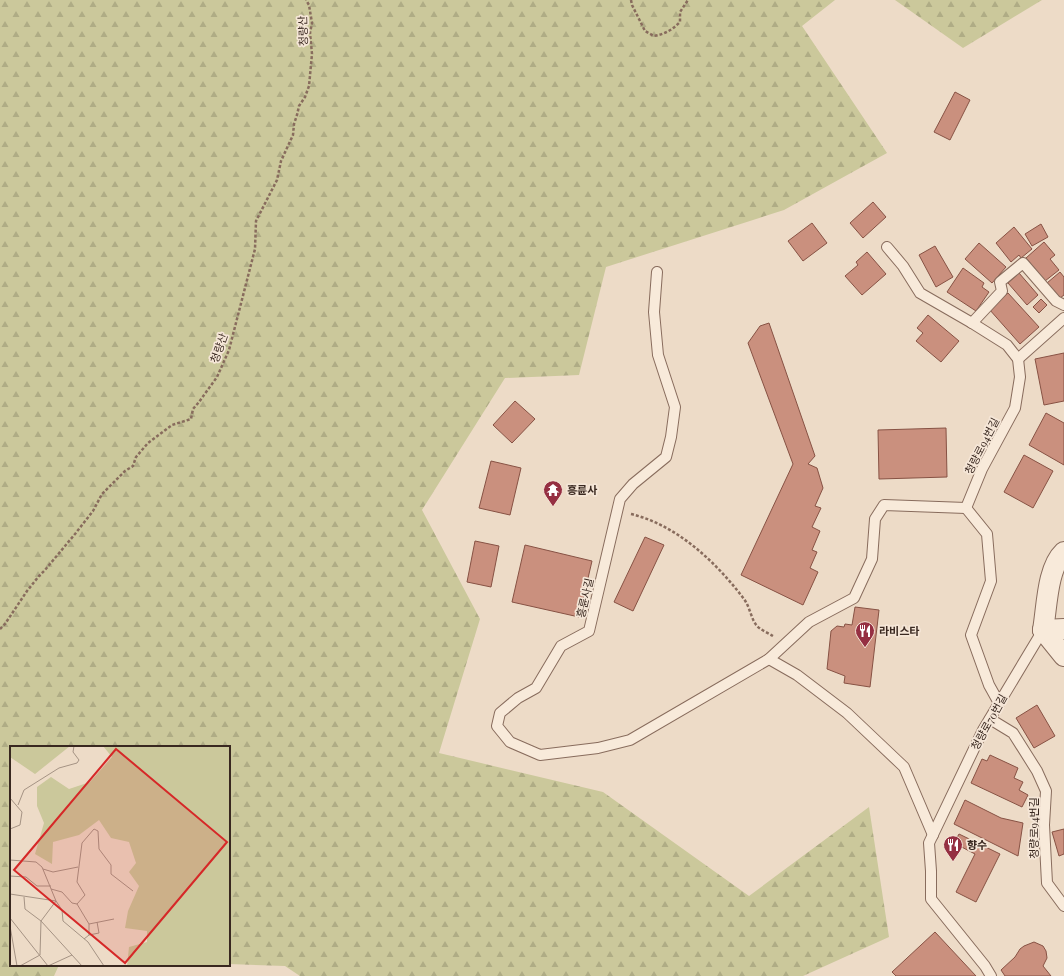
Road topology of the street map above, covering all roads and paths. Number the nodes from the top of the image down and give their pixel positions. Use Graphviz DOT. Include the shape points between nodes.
graph roads {
  1 [pos="306,0"];
  2 [pos="310,0"];
  3 [pos="631,0"];
  4 [pos="688,0"];
  5 [pos="309,5"];
  6 [pos="887,247"];
  7 [pos="657,272"];
  8 [pos="1064,305"];
  9 [pos="1064,318"];
  10 [pos="972,323"];
  11 [pos="1018,358"];
  12 [pos="966,508"];
  13 [pos="618,510"];
  14 [pos="1064,552"];
  15 [pos="0,629"];
  16 [pos="1064,629"];
  17 [pos="1044,630"];
  18 [pos="785,644"];
  19 [pos="1064,656"];
  20 [pos="768,659"];
  21 [pos="999,704"];
  22 [pos="990,719"];
  23 [pos="933,835"];
  24 [pos="1064,906"];
  25 [pos="991,976"];
  1 -- 5 [label="path, 청량산"];
  2 -- 5 [label="path"];
  3 -- 4 [label="path" via="645,31 654,36 673,29 680,22 680,12"];
  5 -- 15 [label="path, 청량산" via="312,54 309,86 299,106 293,135 281,161 278,180 256,221 255,249 247,281 230,345 217,377 193,409 191,419 172,425 148,443 136,457 133,466 102,494 75,534 26,591"];
  6 -- 10 [label="lane" via="920,293"];
  7 -- 13 [label="lane, 흥륜사길" via="654,312 658,355 675,407 671,437 666,456 633,484 620,499"];
  8 -- 10 [label="lane" via="1056,301 1023,263 1000,282 1002,291"];
  9 -- 11 [label="lane"];
  10 -- 11 [label="lane" via="1007,346"];
  11 -- 12 [label="lane, 청량로94번길" via="1020,377 1015,408 982,469"];
  12 -- 18 [label="lane" via="884,505 874,519 872,559 854,598 809,622"];
  12 -- 21 [label="lane" via="987,534 991,581 971,635 989,685"];
  13 -- 18 [label="path" via="647,517 676,533 706,558 746,600 758,626"];
  13 -- 20 [label="lane, 흥륜사길" via="590,631 561,646 536,688 518,698 500,713 497,726 510,742 540,755 598,748 630,740"];
  14 -- 17 [label="street" via="1051,576"];
  16 -- 17 [label="street"];
  17 -- 19 [label="street"];
  17 -- 21 [label="lane, 청량로70번길"];
  18 -- 20 [label="lane"];
  20 -- 23 [label="lane" via="797,675 847,713 904,767"];
  21 -- 22 [label="lane, 청량로70번길"];
  22 -- 23 [label="lane, 청량로70번길"];
  22 -- 24 [label="lane, 청량로94번길" via="1013,734 1037,771 1046,791 1044,825 1048,883"];
  23 -- 25 [label="lane, 청량로70번길" via="930,843 931,899"];
}
